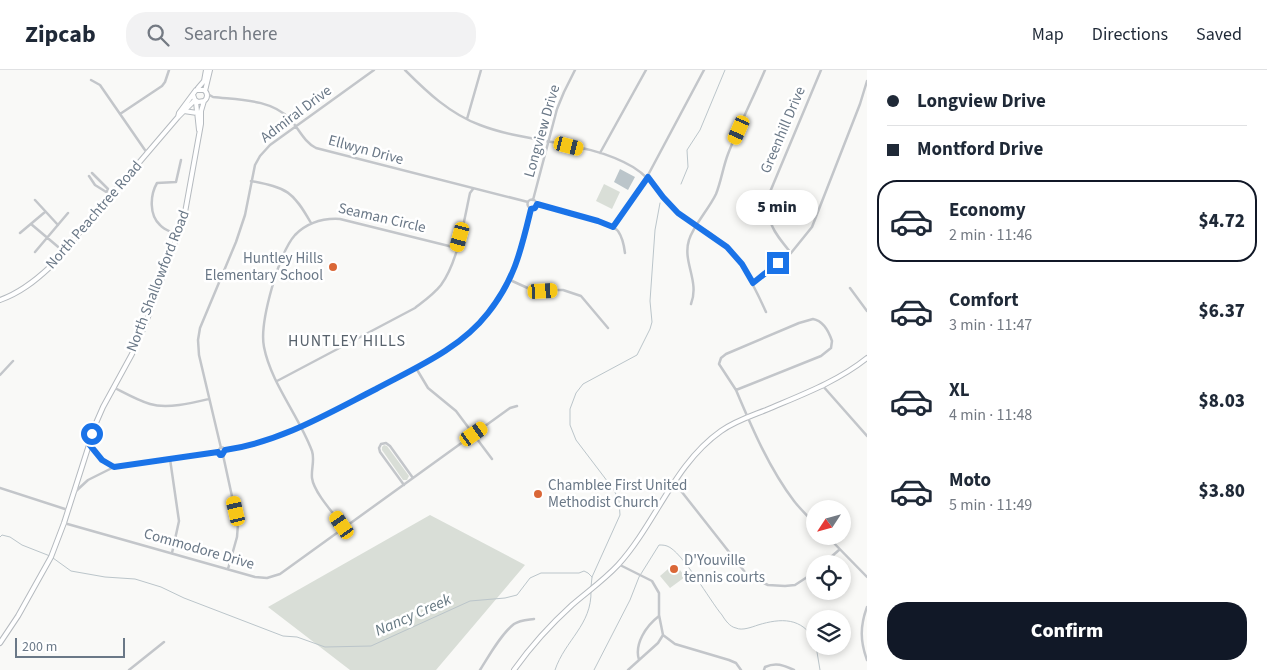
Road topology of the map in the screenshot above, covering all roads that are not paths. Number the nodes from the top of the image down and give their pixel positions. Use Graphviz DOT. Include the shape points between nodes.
graph roads {
  1 [pos="169,70"];
  2 [pos="206,70"];
  3 [pos="210,70"];
  4 [pos="374,70"];
  5 [pos="405,70"];
  6 [pos="481,70"];
  7 [pos="575,70"];
  8 [pos="646,70"];
  9 [pos="704,70"];
  10 [pos="764,70"];
  11 [pos="821,70"];
  12 [pos="91,80"];
  13 [pos="867,81"];
  14 [pos="198,89"];
  15 [pos="206,92"];
  16 [pos="193,95"];
  17 [pos="213,97"];
  18 [pos="205,100"];
  19 [pos="195,101"];
  20 [pos="184,111"];
  21 [pos="197,113"];
  22 [pos="120,114"];
  23 [pos="178,117"];
  24 [pos="467,120"];
  25 [pos="296,127"];
  26 [pos="199,130"];
  27 [pos="549,141"];
  28 [pos="147,153"];
  29 [pos="600,153"];
  30 [pos="181,160"];
  31 [pos="648,177"];
  32 [pos="250,181"];
  33 [pos="473,189"];
  34 [pos="107,192"];
  35 [pos="112,196"];
  36 [pos="35,200"];
  37 [pos="533,200"];
  38 [pos="528,202"];
  39 [pos="537,204"];
  40 [pos="531,209"];
  41 [pos="45,212"];
  42 [pos="68,213"];
  43 [pos="311,223"];
  44 [pos="31,224"];
  45 [pos="58,225"];
  46 [pos="697,226"];
  47 [pos="613,227"];
  48 [pos="20,234"];
  49 [pos="178,235"];
  50 [pos="47,238"];
  51 [pos="457,248"];
  52 [pos="35,252"];
  53 [pos="64,252"];
  54 [pos="625,253"];
  55 [pos="791,253"];
  56 [pos="510,280"];
  57 [pos="753,283"];
  58 [pos="850,288"];
  59 [pos="0,300"];
  60 [pos="692,304"];
  61 [pos="867,311"];
  62 [pos="766,312"];
  63 [pos="608,328"];
  64 [pos="867,358"];
  65 [pos="13,361"];
  66 [pos="416,368"];
  67 [pos="0,375"];
  68 [pos="277,381"];
  69 [pos="822,385"];
  70 [pos="113,387"];
  71 [pos="736,390"];
  72 [pos="209,399"];
  73 [pos="517,406"];
  74 [pos="748,418"];
  75 [pos="301,428"];
  76 [pos="474,434"];
  77 [pos="867,436"];
  78 [pos="89,444"];
  79 [pos="221,448"];
  80 [pos="225,450"];
  81 [pos="218,452"];
  82 [pos="222,455"];
  83 [pos="170,458"];
  84 [pos="492,459"];
  85 [pos="114,467"];
  86 [pos="413,478"];
  87 [pos="674,482"];
  88 [pos="404,484"];
  89 [pos="0,488"];
  90 [pos="73,496"];
  91 [pos="68,510"];
  92 [pos="806,515"];
  93 [pos="64,523"];
  94 [pos="344,527"];
  95 [pos="835,545"];
  96 [pos="840,550"];
  97 [pos="172,553"];
  98 [pos="834,555"];
  99 [pos="618,564"];
  100 [pos="228,569"];
  101 [pos="806,577"];
  102 [pos="867,577"];
  103 [pos="867,607"];
  104 [pos="659,616"];
  105 [pos="534,619"];
  106 [pos="663,635"];
  107 [pos="164,642"];
  108 [pos="0,643"];
  109 [pos="639,660"];
  110 [pos="867,660"];
  111 [pos="129,670"];
  112 [pos="480,670"];
  113 [pos="514,670"];
  114 [pos="628,670"];
  115 [pos="741,670"];
  116 [pos="764,670"];
  117 [pos="794,670"];
  1 -- 22 [label="street" via="162,86"];
  2 -- 14 [label="street, North Peachtree Road"];
  3 -- 15 [label="street"];
  4 -- 25 [label="street, Admiral Drive"];
  5 -- 24 [label="street" via="444,106"];
  6 -- 24 [label="street"];
  7 -- 27 [label="street, Longview Drive" via="564,92"];
  8 -- 29 [label="street"];
  9 -- 31 [label="street"];
  10 -- 46 [label="street" via="728,155 716,194"];
  11 -- 55 [label="street, Greenhill Drive" via="770,192 770,224"];
  12 -- 22 [label="street" via="100,85"];
  13 -- 55 [label="street" via="817,216"];
  14 -- 15 [label="street"];
  14 -- 16 [label="street, North Peachtree Road"];
  15 -- 17 [label="street, Ellwyn Drive"];
  15 -- 18 [label="street"];
  16 -- 19 [label="street"];
  16 -- 23 [label="street, North Peachtree Road"];
  17 -- 18 [label="street"];
  17 -- 25 [label="street, Ellwyn Drive" via="268,105 279,110"];
  18 -- 19 [label="street"];
  18 -- 26 [label="street, North Shallowford Road"];
  19 -- 20 [label="street, North Peachtree Road"];
  19 -- 21 [label="street, North Shallowford Road"];
  20 -- 21 [label="street"];
  20 -- 23 [label="street, North Peachtree Road"];
  21 -- 26 [label="street, North Shallowford Road"];
  22 -- 28 [label="street"];
  23 -- 28 [label="street, North Peachtree Road"];
  24 -- 27 [label="street" via="493,130"];
  25 -- 32 [label="street, Admiral Drive" via="260,156"];
  25 -- 33 [label="street, Ellwyn Drive" via="316,148"];
  26 -- 49 [label="street, North Shallowford Road" via="187,205"];
  27 -- 29 [label="street"];
  27 -- 37 [label="street, Longview Drive"];
  28 -- 35 [label="street, North Peachtree Road"];
  29 -- 31 [label="street"];
  30 -- 49 [label="street" via="176,182 157,183 152,202 154,216 161,227"];
  31 -- 46 [label="street" via="678,213"];
  31 -- 47 [label="street"];
  32 -- 43 [label="street" via="288,192"];
  32 -- 72 [label="street, Admiral Drive" via="239,236 199,334 197,345"];
  33 -- 38 [label="street, Ellwyn Drive"];
  33 -- 51 [label="street"];
  34 -- 34 [label="street" via="96,185 90,175 108,189"];
  34 -- 35 [label="street"];
  35 -- 53 [label="street, North Peachtree Road"];
  36 -- 41 [label="street"];
  37 -- 38 [label="street"];
  37 -- 39 [label="street"];
  38 -- 40 [label="street"];
  39 -- 40 [label="street"];
  39 -- 47 [label="street"];
  40 -- 56 [label="street"];
  41 -- 44 [label="street"];
  41 -- 45 [label="street"];
  42 -- 45 [label="street"];
  43 -- 51 [label="street, Seaman Circle" via="340,219"];
  43 -- 68 [label="street" via="296,235 288,247 266,312 264,346"];
  44 -- 48 [label="street"];
  44 -- 50 [label="street"];
  45 -- 50 [label="street"];
  46 -- 57 [label="street" via="727,247"];
  46 -- 60 [label="street" via="687,247 694,286"];
  47 -- 54 [label="street" via="623,239"];
  49 -- 70 [label="street, North Shallowford Road" via="140,337"];
  50 -- 52 [label="street"];
  50 -- 53 [label="street"];
  51 -- 68 [label="street" via="441,285 415,308"];
  53 -- 59 [label="street, North Peachtree Road" via="35,281"];
  55 -- 57 [label="street"];
  56 -- 63 [label="street" via="532,290 563,290 581,296"];
  56 -- 66 [label="street" via="478,324"];
  57 -- 62 [label="street"];
  58 -- 61 [label="street"];
  64 -- 69 [label="street"];
  65 -- 67 [label="street"];
  66 -- 75 [label="street"];
  66 -- 76 [label="street" via="428,388 453,407"];
  68 -- 75 [label="street"];
  69 -- 74 [label="street"];
  69 -- 77 [label="street"];
  70 -- 72 [label="street" via="156,405"];
  70 -- 78 [label="street, North Shallowford Road" via="102,406"];
  71 -- 71 [label="street" via="820,356 834,345 828,331 816,318 726,354 718,360"];
  71 -- 74 [label="street"];
  72 -- 79 [label="street, Admiral Drive"];
  73 -- 76 [label="street, Commodore Drive"];
  74 -- 87 [label="street" via="713,436 697,451"];
  74 -- 92 [label="street" via="783,485"];
  75 -- 80 [label="street" via="259,444"];
  75 -- 94 [label="street" via="313,455 313,482"];
  76 -- 84 [label="street"];
  76 -- 86 [label="street, Commodore Drive"];
  78 -- 85 [label="street" via="102,460"];
  78 -- 90 [label="street, North Shallowford Road"];
  79 -- 80 [label="street"];
  79 -- 81 [label="street"];
  80 -- 82 [label="street"];
  81 -- 82 [label="street"];
  81 -- 83 [label="street"];
  82 -- 100 [label="street" via="238,524"];
  83 -- 85 [label="street"];
  83 -- 97 [label="street" via="179,521"];
  85 -- 90 [label="street" via="88,480"];
  86 -- 88 [label="street, Commodore Drive"];
  86 -- 88 [label="street" via="390,446 381,444 380,452"];
  87 -- 99 [label="street"];
  87 -- 101 [label="street" via="748,576 768,585 785,586"];
  88 -- 94 [label="street, Commodore Drive"];
  89 -- 91 [label="street"];
  90 -- 91 [label="street, North Shallowford Road"];
  91 -- 93 [label="street, North Shallowford Road"];
  93 -- 97 [label="street, Commodore Drive"];
  93 -- 108 [label="street, North Shallowford Road" via="33,591"];
  94 -- 100 [label="street, Commodore Drive" via="277,575 262,578"];
  95 -- 96 [label="street"];
  96 -- 98 [label="street"];
  96 -- 102 [label="street"];
  97 -- 100 [label="street, Commodore Drive"];
  99 -- 104 [label="street" via="652,581 660,593"];
  99 -- 113 [label="street" via="536,642"];
  103 -- 110 [label="street" via="861,634"];
  104 -- 106 [label="street"];
  104 -- 109 [label="street" via="637,646"];
  105 -- 112 [label="street" via="514,624"];
  106 -- 109 [label="street"];
  106 -- 115 [label="street" via="675,644 736,663"];
  107 -- 111 [label="street"];
  109 -- 114 [label="street"];
  116 -- 117 [label="street" via="773,664"];
}
